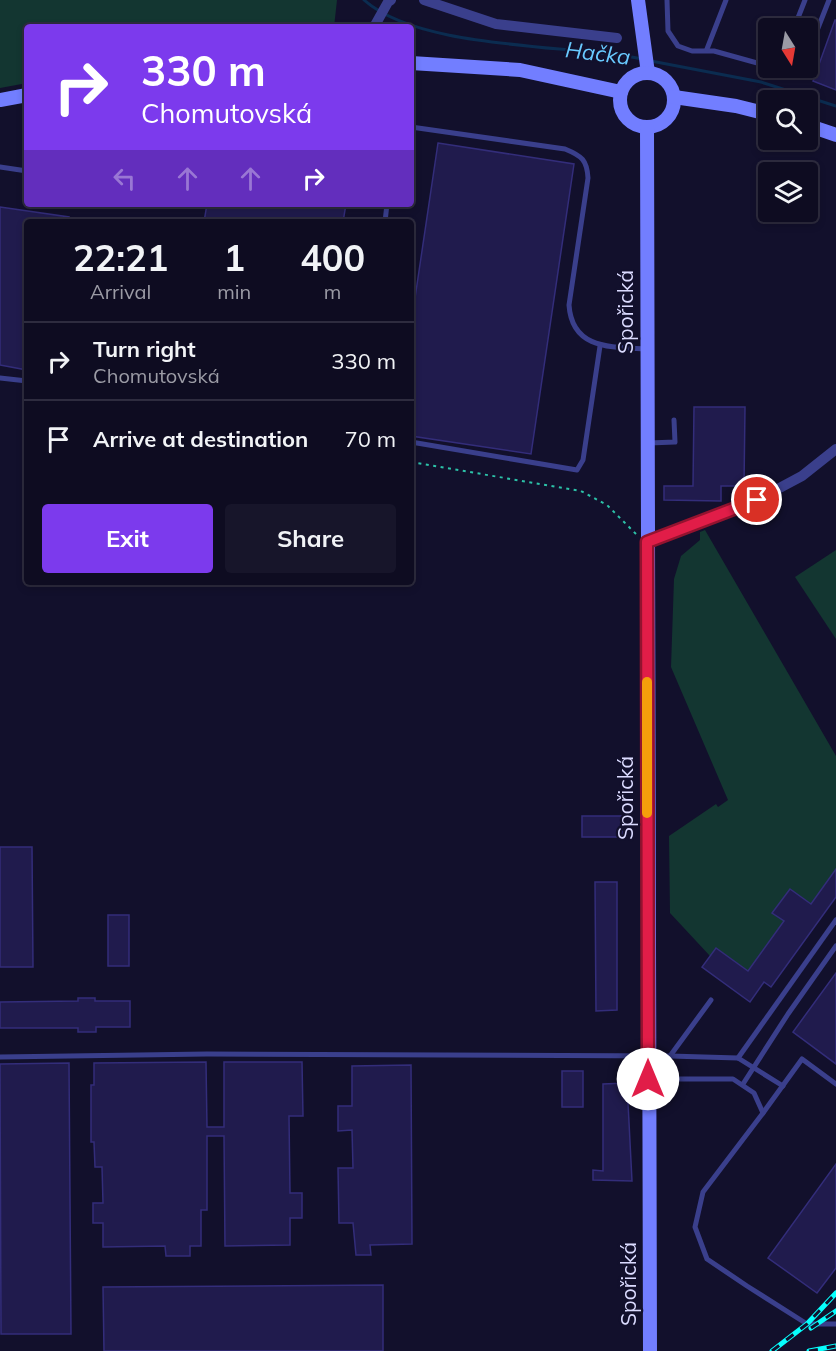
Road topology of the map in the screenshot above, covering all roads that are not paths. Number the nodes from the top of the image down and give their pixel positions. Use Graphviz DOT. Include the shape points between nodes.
graph roads {
  1 [pos="424,0"];
  2 [pos="638,0"];
  3 [pos="667,0"];
  4 [pos="726,0"];
  5 [pos="805,0"];
  6 [pos="829,0"];
  7 [pos="389,1"];
  8 [pos="798,18"];
  9 [pos="375,24"];
  10 [pos="818,28"];
  11 [pos="617,38"];
  12 [pos="707,49"];
  13 [pos="414,63"];
  14 [pos="758,63"];
  15 [pos="648,72"];
  16 [pos="621,92"];
  17 [pos="24,96"];
  18 [pos="674,98"];
  19 [pos="0,100"];
  20 [pos="758,112"];
  21 [pos="647,127"];
  22 [pos="414,128"];
  23 [pos="818,129"];
  24 [pos="836,135"];
  25 [pos="0,167"];
  26 [pos="24,171"];
  27 [pos="600,346"];
  28 [pos="647,349"];
  29 [pos="0,378"];
  30 [pos="24,381"];
  31 [pos="674,420"];
  32 [pos="414,443"];
  33 [pos="647,443"];
  34 [pos="836,449"];
  35 [pos="647,542"];
  36 [pos="836,920"];
  37 [pos="836,946"];
  38 [pos="711,1000"];
  39 [pos="648,1056"];
  40 [pos="670,1056"];
  41 [pos="0,1057"];
  42 [pos="738,1058"];
  43 [pos="754,1068"];
  44 [pos="648,1079"];
  45 [pos="743,1084"];
  46 [pos="836,1084"];
  47 [pos="783,1086"];
  48 [pos="763,1113"];
  49 [pos="836,1324"];
  50 [pos="650,1351"];
  1 -- 11 [label="street" via="496,24"];
  2 -- 15 [label="street"];
  3 -- 12 [label="lane" via="668,31 678,46 692,51"];
  4 -- 12 [label="lane"];
  5 -- 8 [label="lane"];
  6 -- 10 [label="lane"];
  7 -- 9 [label="street"];
  12 -- 14 [label="lane"];
  13 -- 16 [label="street" via="520,70"];
  15 -- 16 [label="street" via="631,78"];
  15 -- 18 [label="street" via="662,78"];
  16 -- 21 [label="street" via="620,106 627,119"];
  17 -- 19 [label="street"];
  18 -- 20 [label="street"];
  18 -- 21 [label="street" via="667,118"];
  21 -- 28 [label="street, Spořická"];
  22 -- 27 [label="lane" via="566,149 587,163 570,320 580,335"];
  23 -- 24 [label="street"];
  25 -- 26 [label="lane"];
  27 -- 28 [label="lane"];
  27 -- 32 [label="lane" via="583,460 577,470"];
  28 -- 33 [label="street, Spořická"];
  29 -- 30 [label="lane"];
  31 -- 33 [label="lane" via="675,442"];
  33 -- 35 [label="street, Spořická"];
  34 -- 35 [label="street" via="802,476 757,500"];
  35 -- 39 [label="street, Spořická"];
  36 -- 42 [label="lane"];
  37 -- 43 [label="lane"];
  38 -- 40 [label="lane"];
  39 -- 40 [label="lane"];
  39 -- 41 [label="lane"];
  39 -- 44 [label="street, Spořická"];
  40 -- 42 [label="lane"];
  42 -- 43 [label="lane"];
  43 -- 45 [label="lane"];
  43 -- 47 [label="lane"];
  44 -- 45 [label="lane" via="733,1079"];
  44 -- 50 [label="street, Spořická"];
  45 -- 48 [label="lane" via="754,1093"];
  46 -- 47 [label="lane" via="802,1059"];
  47 -- 48 [label="lane"];
  48 -- 49 [label="lane" via="702,1192 695,1227 707,1259 807,1324"];
}
